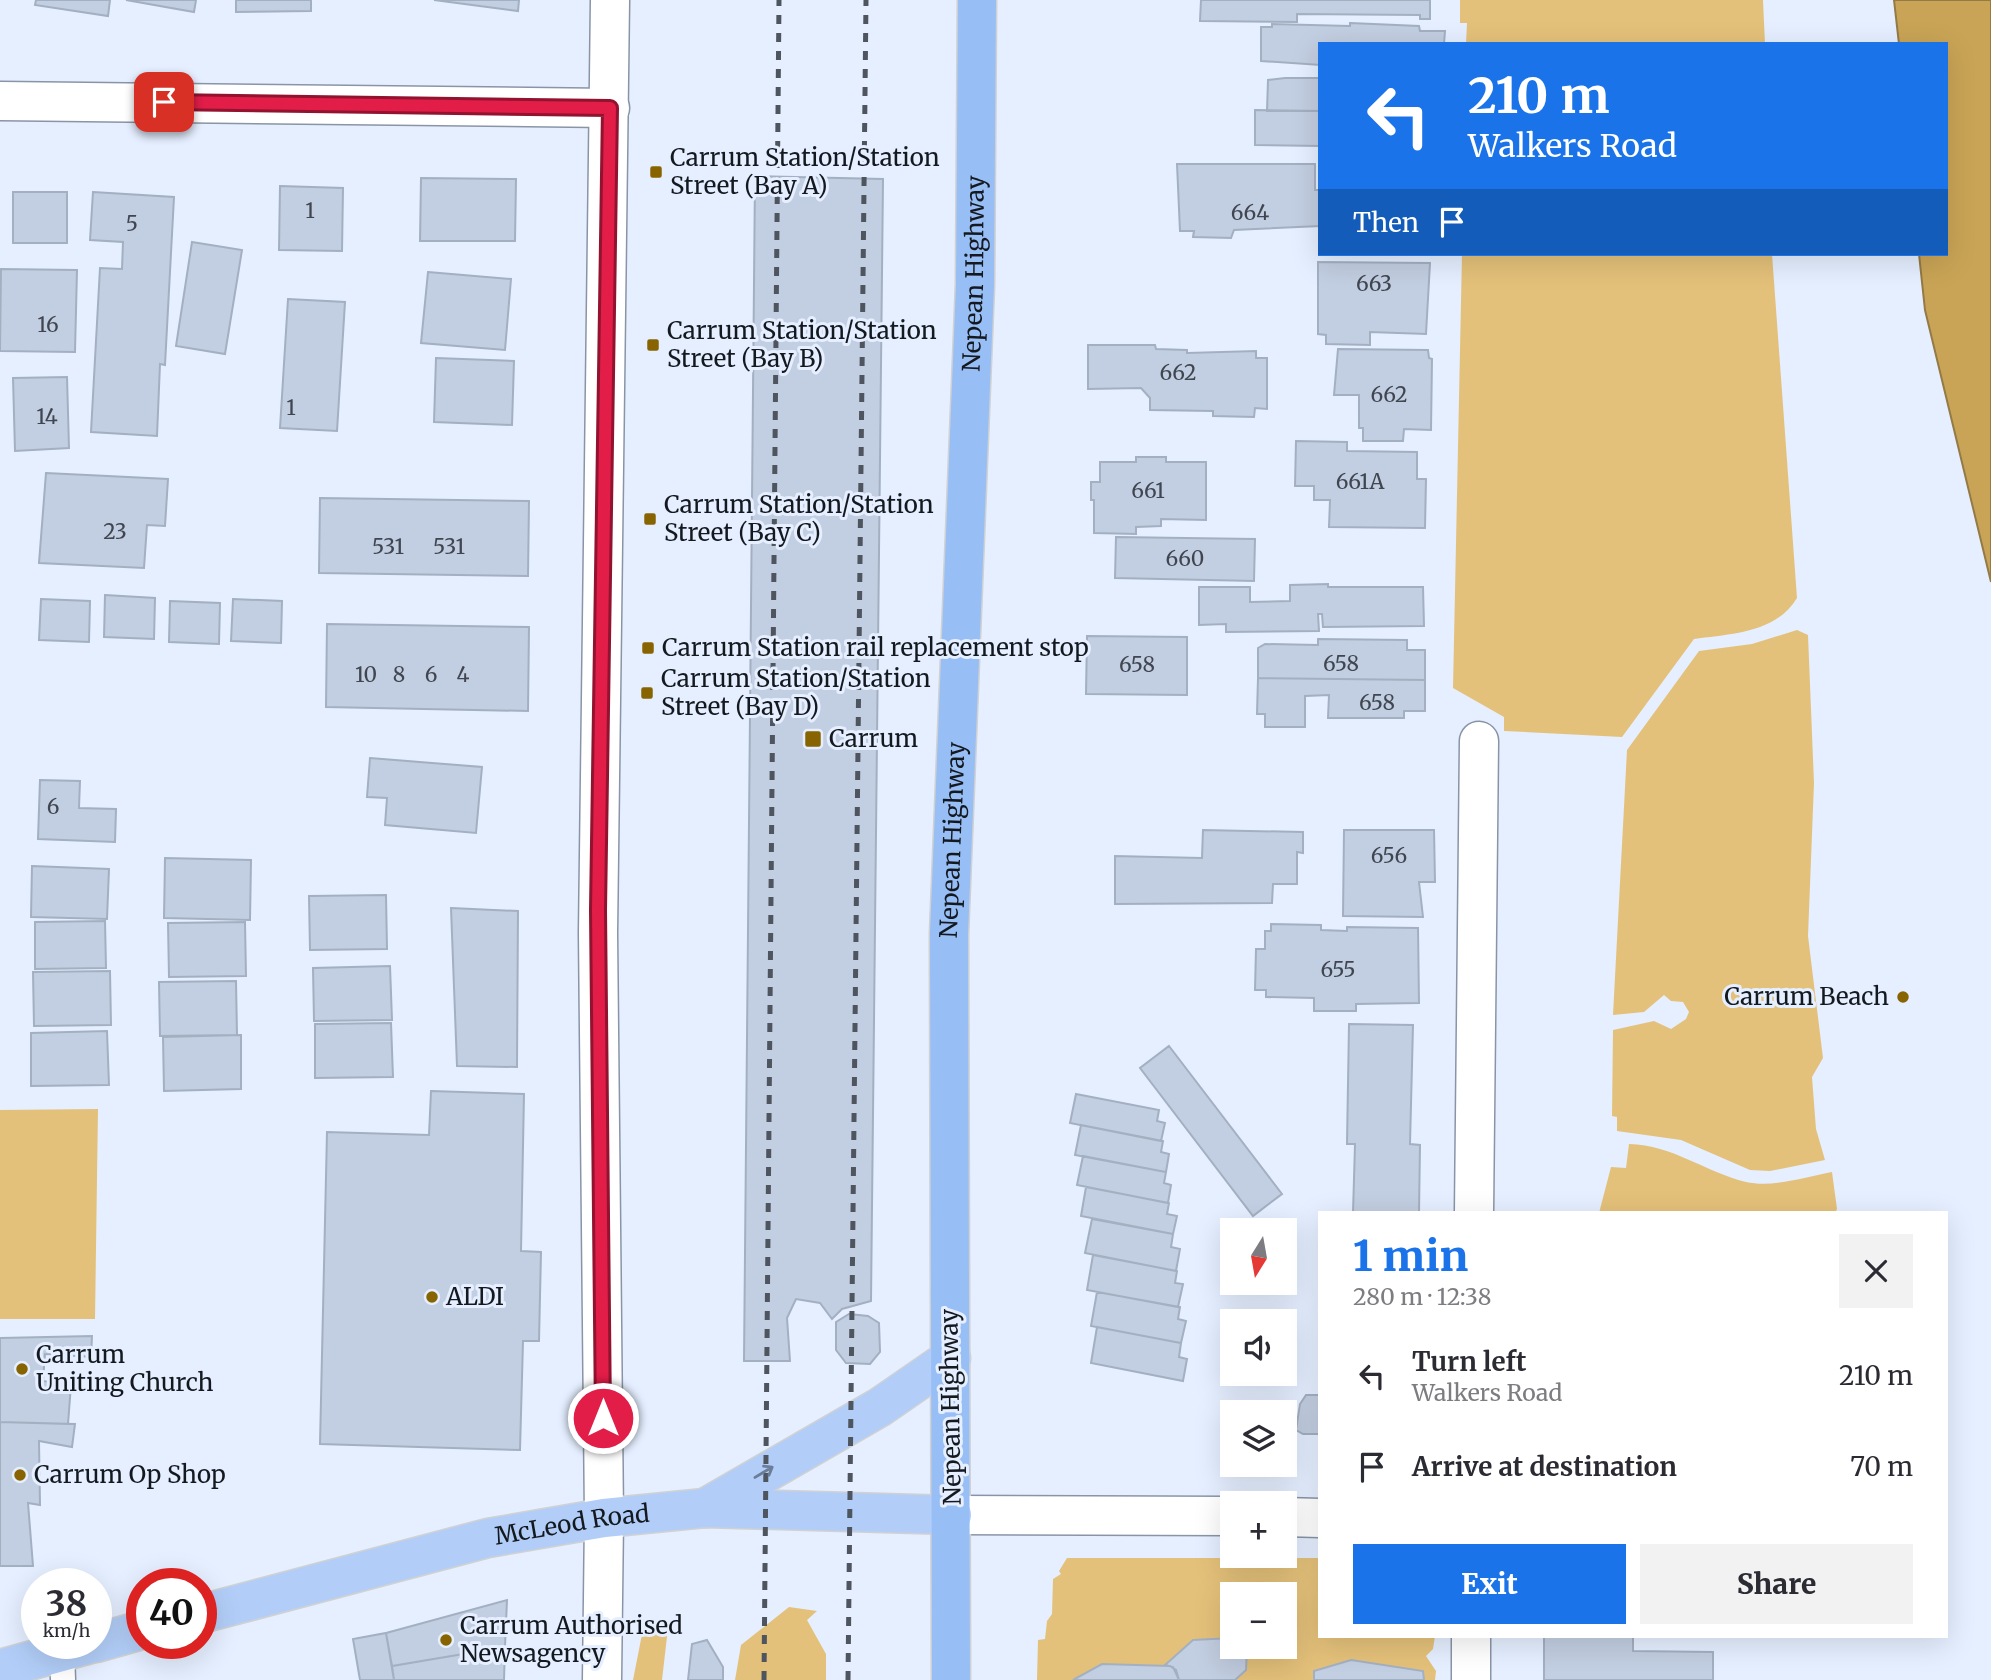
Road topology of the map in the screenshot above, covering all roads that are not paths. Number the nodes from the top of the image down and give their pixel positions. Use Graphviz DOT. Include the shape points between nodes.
graph roads {
  1 [pos="610,0"];
  2 [pos="977,0"];
  3 [pos="0,101"];
  4 [pos="610,108"];
  5 [pos="1479,741"];
  6 [pos="1474,1211"];
  7 [pos="951,1358"];
  8 [pos="705,1508"];
  9 [pos="952,1515"];
  10 [pos="1220,1516"];
  11 [pos="1297,1517"];
  12 [pos="604,1518"];
  13 [pos="1318,1518"];
  14 [pos="217,1610"];
  15 [pos="1471,1638"];
  16 [pos="53,1659"];
  17 [pos="0,1669"];
  18 [pos="602,1680"];
  19 [pos="951,1680"];
  20 [pos="1471,1680"];
  1 -- 4 [label="street"];
  2 -- 7 [label="highway, Nepean Highway" via="975,285 949,934"];
  3 -- 4 [label="street"];
  4 -- 12 [label="street" via="598,920"];
  5 -- 6 [label="street"];
  8 -- 7 [label="main road, one-way" via="880,1407"];
  7 -- 9 [label="highway, Nepean Highway"];
  8 -- 9 [label="main road, McLeod Road"];
  8 -- 12 [label="main road, McLeod Road"];
  9 -- 10 [label="street"];
  9 -- 19 [label="highway, Nepean Highway"];
  11 -- 13 [label="street"];
  12 -- 14 [label="main road, McLeod Road" via="497,1536"];
  12 -- 18 [label="street"];
  15 -- 20 [label="street"];
  16 -- 17 [label="main road"];
}
